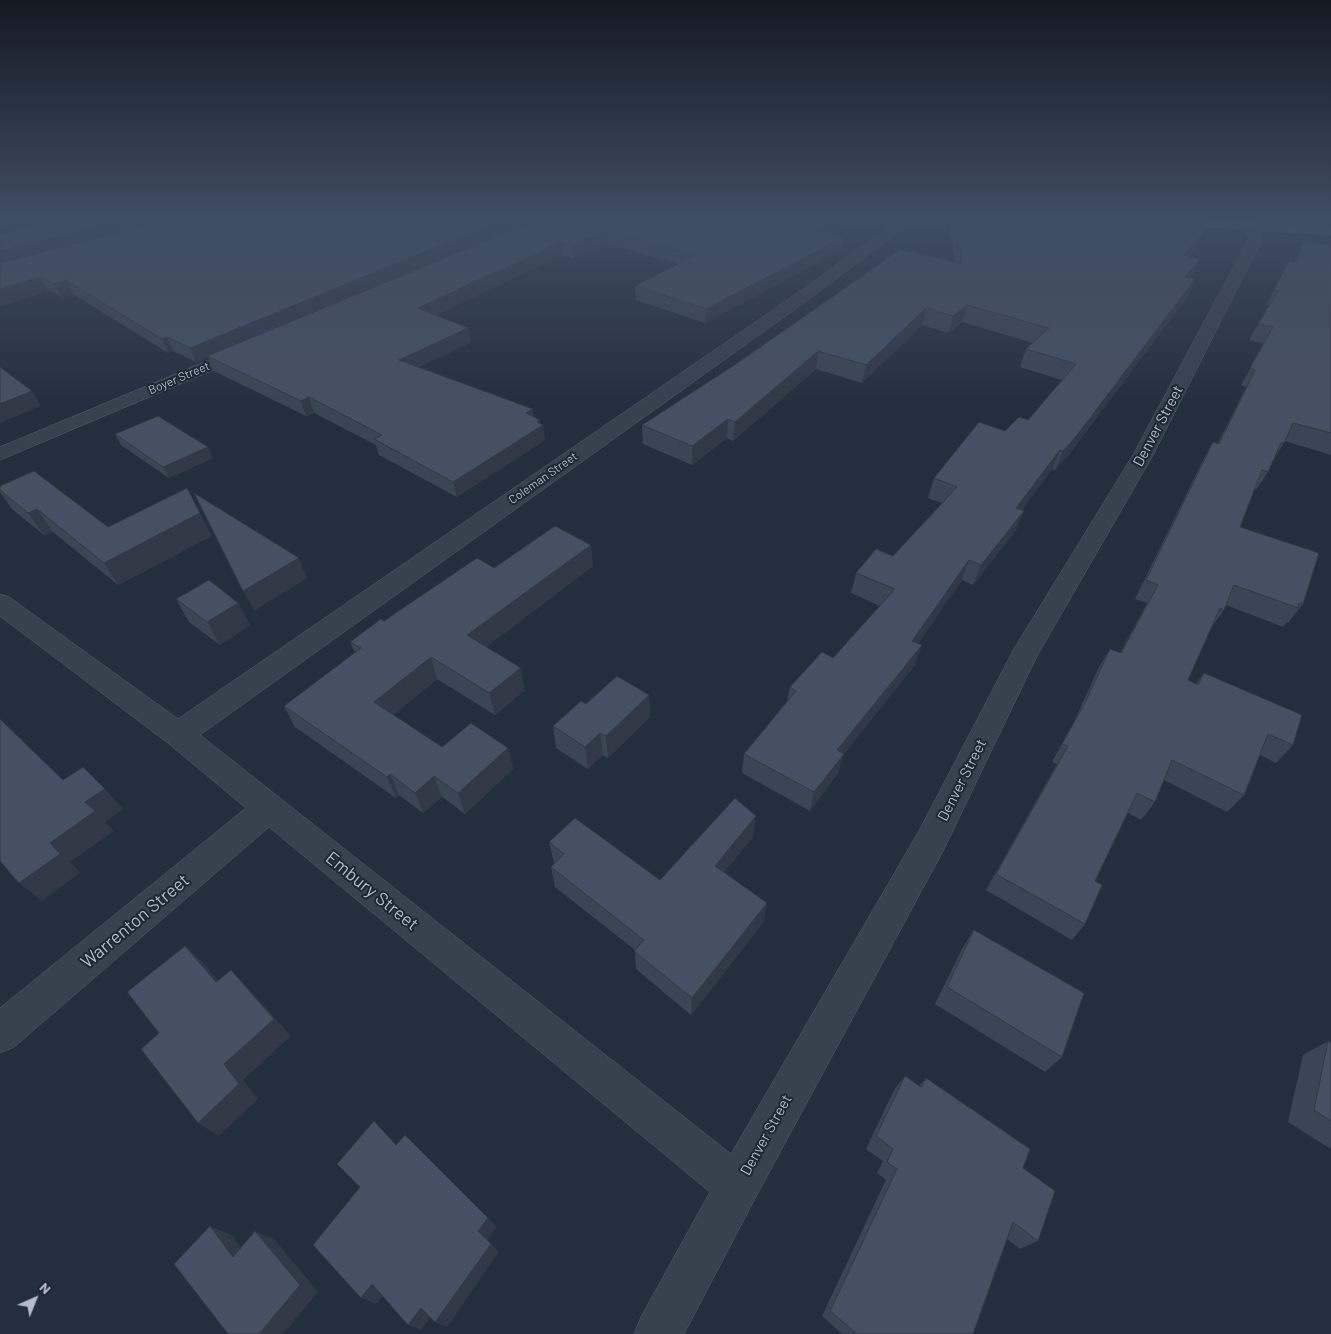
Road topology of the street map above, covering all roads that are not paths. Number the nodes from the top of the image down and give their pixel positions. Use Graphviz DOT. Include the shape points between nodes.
graph roads {
  1 [pos="822,282"];
  2 [pos="1233,282"];
  3 [pos="258,344"];
  4 [pos="0,454"];
  5 [pos="0,603"];
  6 [pos="178,735"];
  7 [pos="269,808"];
  8 [pos="0,1034"];
  9 [pos="737,1186"];
  10 [pos="658,1334"];
  1 -- 6 [label="street, Coleman Street"];
  2 -- 9 [label="street, Denver Street" via="1143,455 1024,656 931,840"];
  3 -- 4 [label="street, Boyer Street"];
  5 -- 6 [label="street, Embury Street"];
  6 -- 7 [label="street, Embury Street"];
  7 -- 8 [label="street, Warrenton Street"];
  7 -- 9 [label="street, Embury Street"];
  9 -- 10 [label="street, Denver Street"];
}
